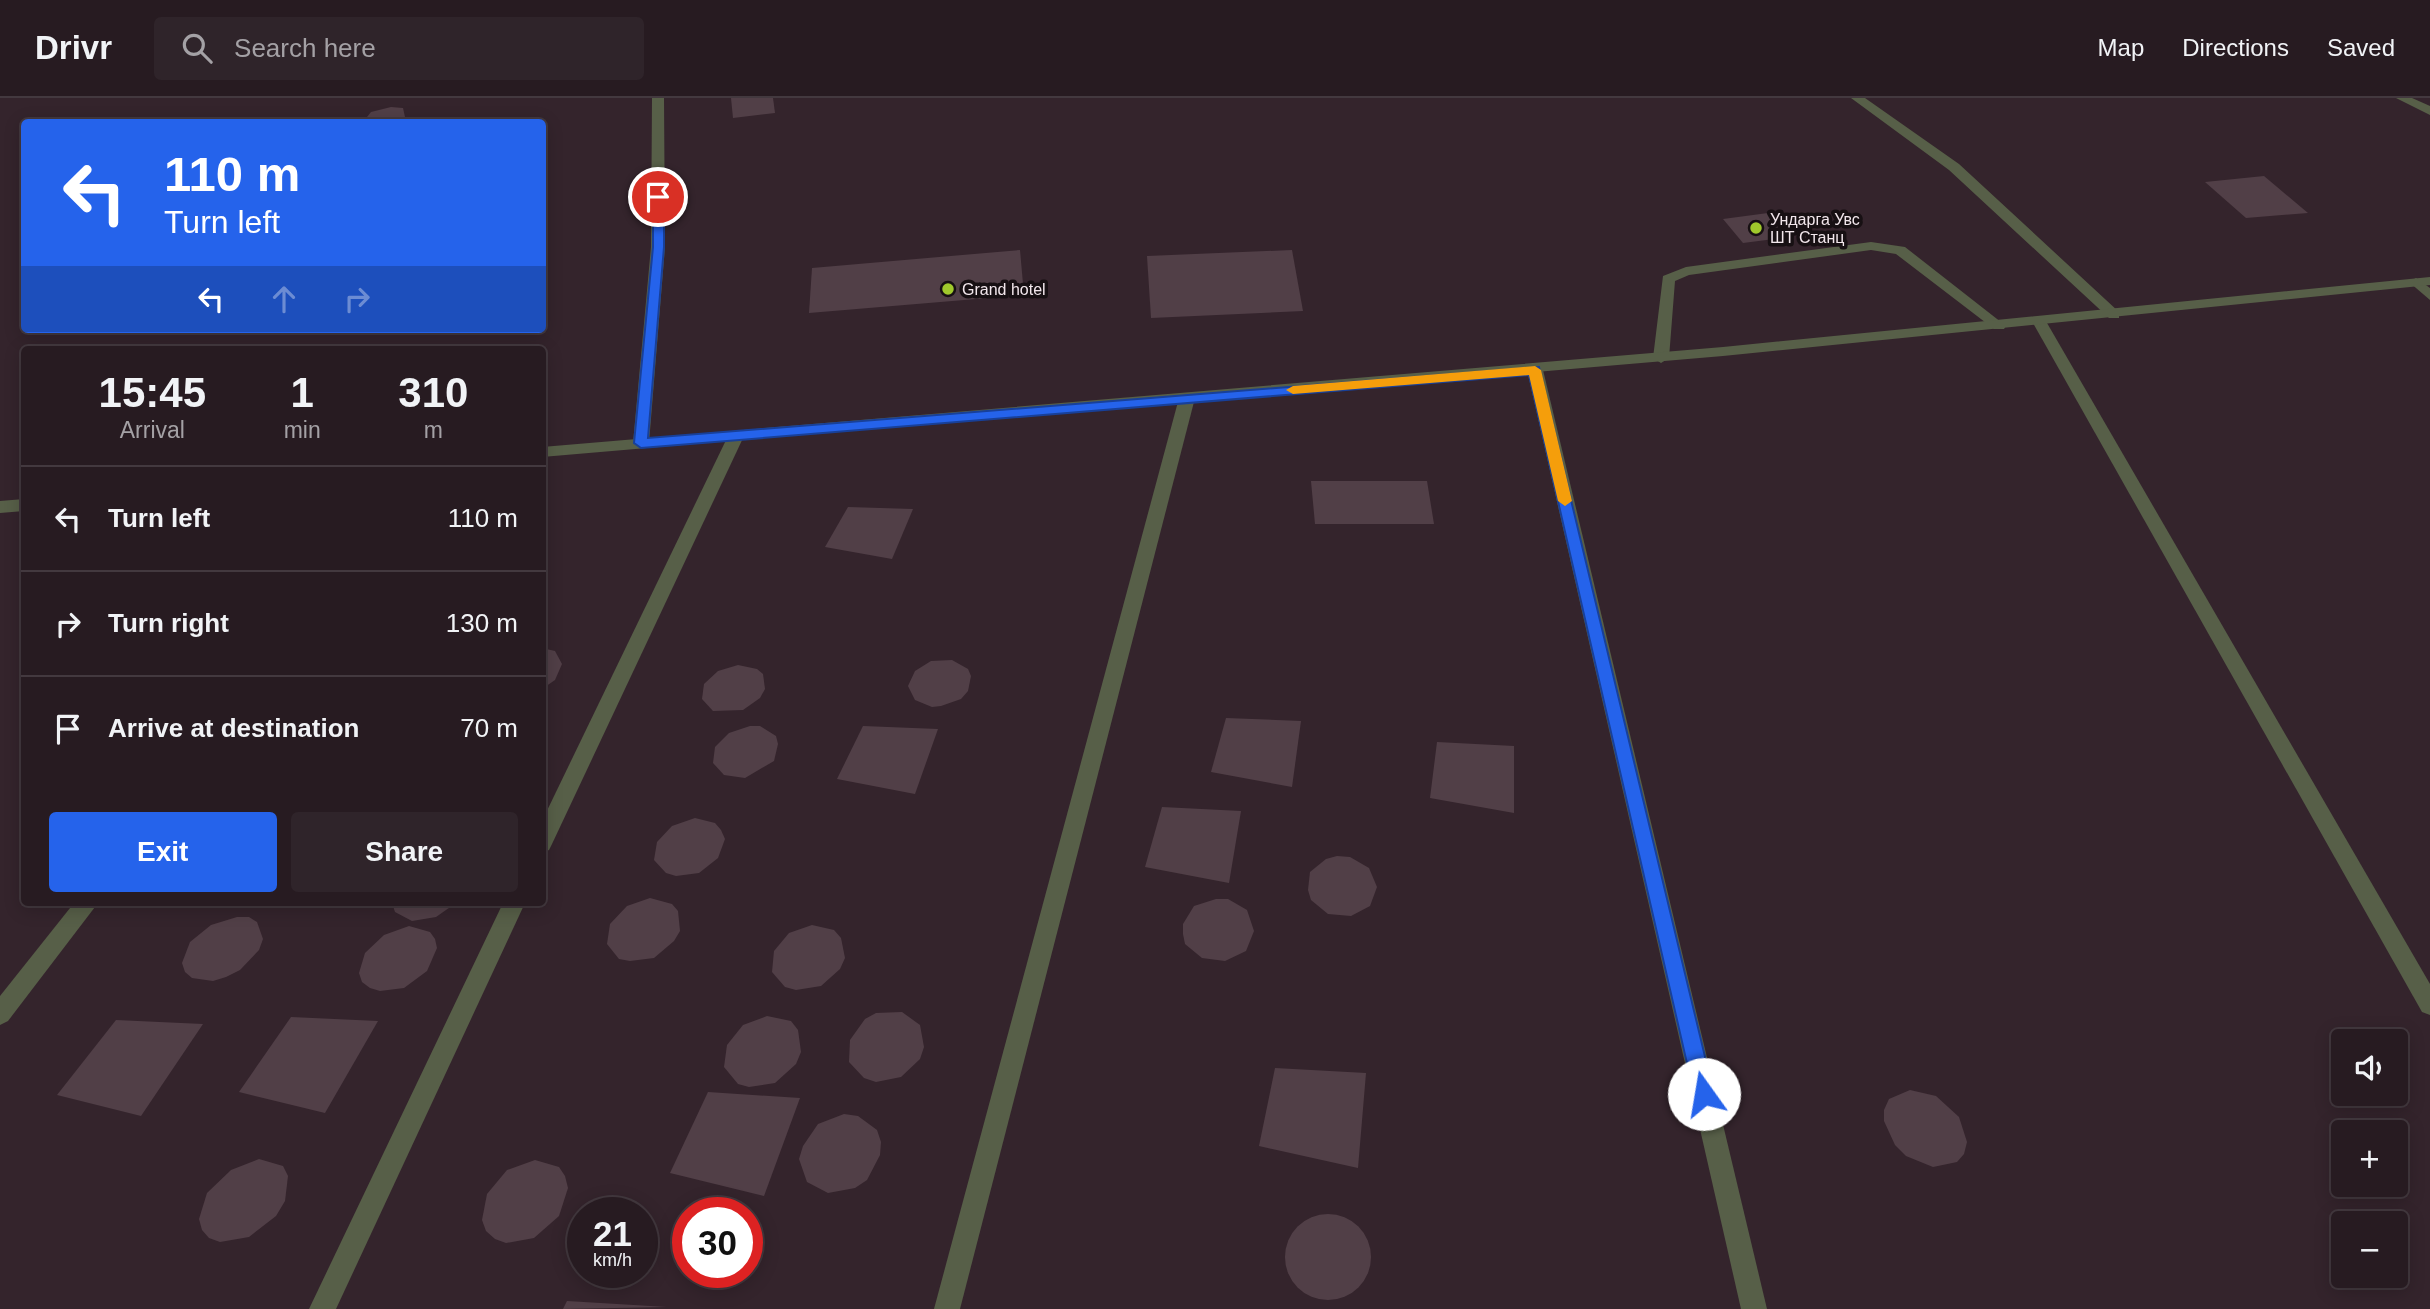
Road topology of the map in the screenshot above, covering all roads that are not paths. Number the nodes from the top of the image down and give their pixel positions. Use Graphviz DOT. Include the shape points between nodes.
graph roads {
  1 [pos="658,98"];
  2 [pos="1857,98"];
  3 [pos="2402,98"];
  4 [pos="2430,111"];
  5 [pos="2423,281"];
  6 [pos="2430,296"];
  7 [pos="2114,315"];
  8 [pos="2040,323"];
  9 [pos="1999,326"];
  10 [pos="1661,358"];
  11 [pos="1535,370"];
  12 [pos="1187,398"];
  13 [pos="736,436"];
  14 [pos="641,443"];
  15 [pos="546,452"];
  16 [pos="21,505"];
  17 [pos="0,507"];
  18 [pos="546,836"];
  19 [pos="85,906"];
  20 [pos="513,906"];
  21 [pos="2430,1005"];
  22 [pos="0,1014"];
  23 [pos="322,1309"];
  24 [pos="947,1309"];
  25 [pos="1754,1309"];
  1 -- 14 [label="street" via="658,247"];
  2 -- 7 [label="street" via="1954,167"];
  3 -- 4 [label="street"];
  5 -- 6 [label="street"];
  5 -- 7 [label="street"];
  7 -- 8 [label="street"];
  8 -- 9 [label="street"];
  8 -- 21 [label="street"];
  9 -- 10 [label="street"];
  9 -- 10 [label="street" via="1900,250 1871,246 1674,275 1668,279"];
  10 -- 11 [label="street"];
  11 -- 12 [label="street"];
  11 -- 25 [label="street"];
  12 -- 13 [label="street"];
  12 -- 24 [label="street"];
  13 -- 14 [label="street"];
  13 -- 18 [label="street"];
  14 -- 15 [label="street"];
  16 -- 17 [label="street"];
  19 -- 22 [label="street"];
  20 -- 23 [label="street"];
}
